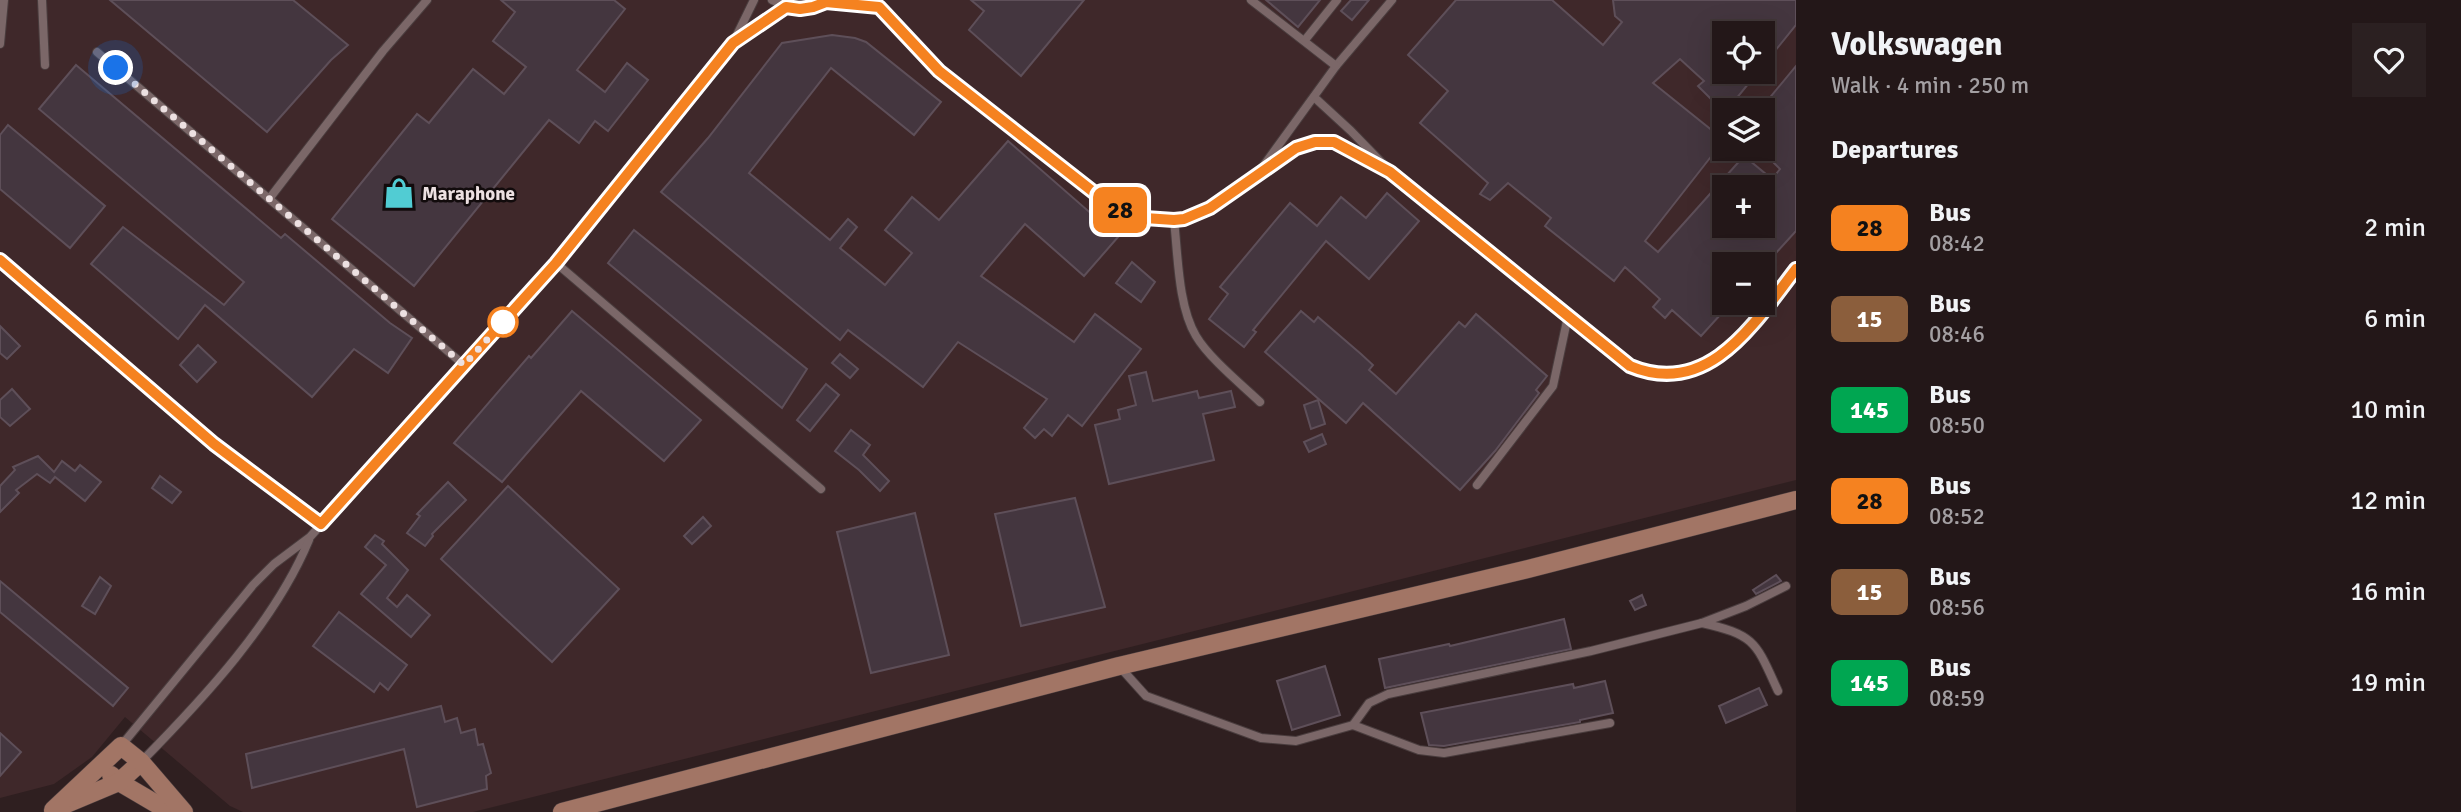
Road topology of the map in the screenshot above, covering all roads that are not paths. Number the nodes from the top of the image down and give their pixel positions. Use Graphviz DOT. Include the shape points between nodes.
graph roads {
  1 [pos="4,0"];
  2 [pos="42,0"];
  3 [pos="427,0"];
  4 [pos="754,0"];
  5 [pos="772,0"];
  6 [pos="1251,0"];
  7 [pos="1336,0"];
  8 [pos="1392,0"];
  9 [pos="827,1"];
  10 [pos="876,3"];
  11 [pos="786,7"];
  12 [pos="1305,40"];
  13 [pos="733,43"];
  14 [pos="0,44"];
  15 [pos="97,52"];
  16 [pos="45,65"];
  17 [pos="1336,66"];
  18 [pos="1314,97"];
  19 [pos="1259,172"];
  20 [pos="1390,172"];
  21 [pos="269,199"];
  22 [pos="1174,220"];
  23 [pos="0,260"];
  24 [pos="556,263"];
  25 [pos="1796,269"];
  26 [pos="1568,316"];
  27 [pos="464,365"];
  28 [pos="1259,402"];
  29 [pos="1477,485"];
  30 [pos="821,489"];
  31 [pos="1796,500"];
  32 [pos="321,524"];
  33 [pos="310,537"];
  34 [pos="1786,586"];
  35 [pos="1702,624"];
  36 [pos="1119,666"];
  37 [pos="1778,691"];
  38 [pos="1610,723"];
  39 [pos="1353,725"];
  40 [pos="121,746"];
  41 [pos="141,762"];
  42 [pos="100,766"];
  43 [pos="119,782"];
  44 [pos="50,811"];
  45 [pos="170,812"];
  46 [pos="184,812"];
  47 [pos="562,812"];
  1 -- 14 [label="lane"];
  2 -- 16 [label="lane"];
  3 -- 21 [label="lane"];
  4 -- 13 [label="lane"];
  5 -- 11 [label="lane"];
  6 -- 12 [label="lane"];
  7 -- 12 [label="lane"];
  8 -- 17 [label="lane"];
  9 -- 10 [label="lane"];
  9 -- 11 [label="lane" via="800,9"];
  10 -- 22 [label="lane" via="939,71 1096,194 1120,211"];
  11 -- 13 [label="lane"];
  12 -- 17 [label="lane"];
  13 -- 24 [label="lane"];
  15 -- 21 [label="lane"];
  17 -- 18 [label="lane"];
  18 -- 19 [label="lane"];
  18 -- 20 [label="lane"];
  19 -- 20 [label="lane" via="1296,148 1315,142 1334,142"];
  19 -- 22 [label="lane" via="1210,208"];
  20 -- 26 [label="lane"];
  21 -- 27 [label="lane"];
  22 -- 28 [label="lane" via="1189,321 1197,338"];
  23 -- 32 [label="lane" via="214,444"];
  24 -- 27 [label="lane"];
  24 -- 30 [label="lane"];
  25 -- 26 [label="lane" via="1728,351 1687,372 1645,372 1630,366"];
  26 -- 29 [label="lane" via="1553,386"];
  27 -- 32 [label="lane"];
  31 -- 36 [label="main road"];
  32 -- 33 [label="lane"];
  33 -- 40 [label="lane" via="253,585"];
  33 -- 41 [label="lane" via="295,573 258,627 210,689"];
  34 -- 35 [label="lane"];
  35 -- 37 [label="lane" via="1742,634 1753,643"];
  35 -- 39 [label="lane" via="1388,694 1370,703"];
  36 -- 39 [label="lane" via="1146,696 1261,738 1296,741"];
  36 -- 47 [label="main road"];
  38 -- 39 [label="lane" via="1444,753 1419,750"];
  40 -- 41 [label="main road"];
  40 -- 42 [label="main road"];
  41 -- 43 [label="main road"];
  41 -- 46 [label="main road"];
  42 -- 43 [label="main road"];
  42 -- 44 [label="main road"];
  43 -- 44 [label="main road"];
  43 -- 45 [label="main road"];
}
